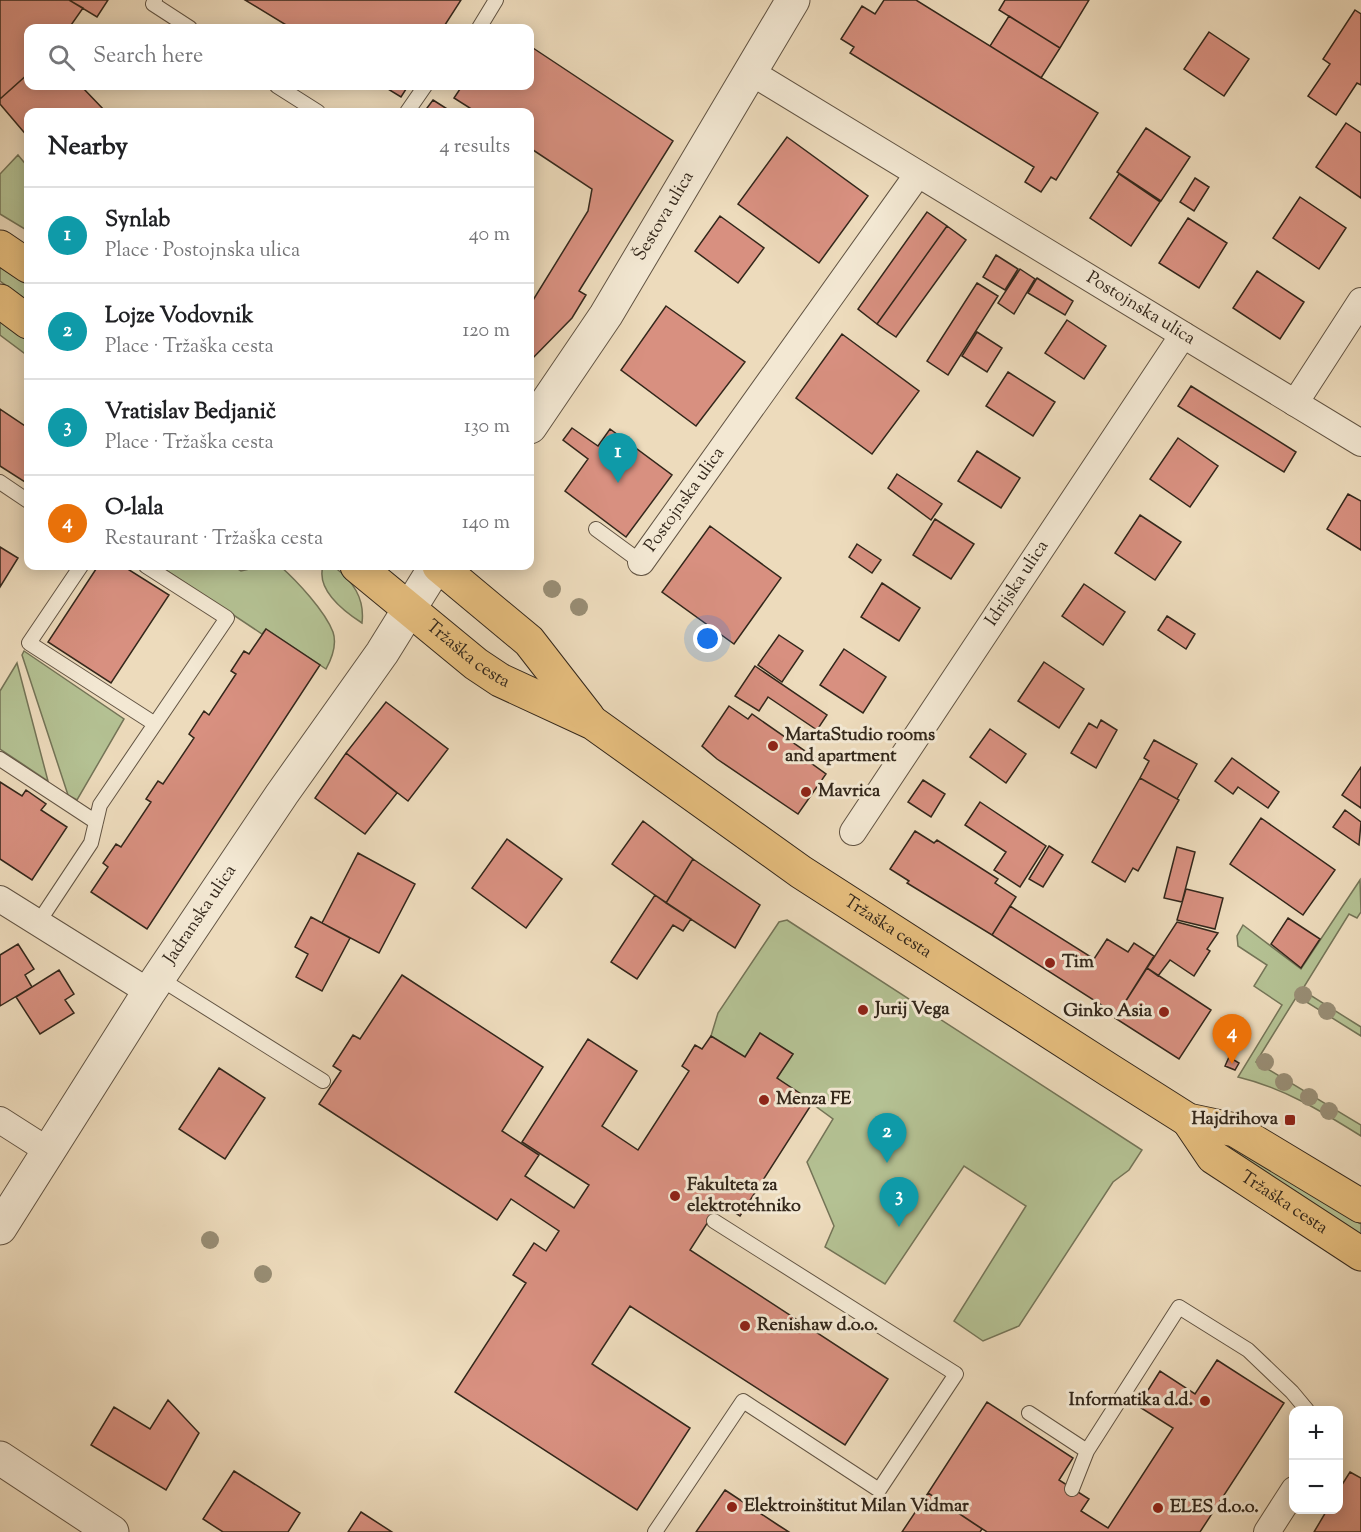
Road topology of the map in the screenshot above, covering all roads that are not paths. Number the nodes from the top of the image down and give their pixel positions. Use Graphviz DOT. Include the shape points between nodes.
graph roads {
  1 [pos="155,0"];
  2 [pos="496,0"];
  3 [pos="793,0"];
  4 [pos="184,24"];
  5 [pos="481,24"];
  6 [pos="749,71"];
  7 [pos="283,90"];
  8 [pos="422,90"];
  9 [pos="312,108"];
  10 [pos="410,108"];
  11 [pos="918,174"];
  12 [pos="0,247"];
  13 [pos="24,263"];
  14 [pos="0,301"];
  15 [pos="1361,301"];
  16 [pos="24,319"];
  17 [pos="1183,335"];
  18 [pos="1294,404"];
  19 [pos="537,410"];
  20 [pos="1361,443"];
  21 [pos="0,483"];
  22 [pos="24,498"];
  23 [pos="596,529"];
  24 [pos="641,562"];
  25 [pos="78,570"];
  26 [pos="152,570"];
  27 [pos="362,570"];
  28 [pos="434,570"];
  29 [pos="442,570"];
  30 [pos="410,608"];
  31 [pos="593,723"];
  32 [pos="155,724"];
  33 [pos="0,759"];
  34 [pos="96,822"];
  35 [pos="853,832"];
  36 [pos="0,899"];
  37 [pos="38,923"];
  38 [pos="154,985"];
  39 [pos="323,1081"];
  40 [pos="0,1120"];
  41 [pos="1188,1120"];
  42 [pos="47,1150"];
  43 [pos="1361,1206"];
  44 [pos="714,1221"];
  45 [pos="0,1228"];
  46 [pos="1361,1254"];
  47 [pos="1304,1406"];
  48 [pos="1029,1413"];
  49 [pos="1087,1451"];
  50 [pos="0,1458"];
  51 [pos="1072,1488"];
  52 [pos="1289,1496"];
  53 [pos="112,1532"];
  54 [pos="655,1532"];
  55 [pos="1267,1532"];
  1 -- 4 [label="lane" via="153,4"];
  2 -- 5 [label="lane"];
  3 -- 6 [label="street, Šestova ulica"];
  6 -- 11 [label="street, Postojnska ulica"];
  6 -- 19 [label="street, Šestova ulica" via="606,315"];
  7 -- 9 [label="lane"];
  8 -- 10 [label="lane"];
  11 -- 17 [label="street, Postojnska ulica"];
  11 -- 24 [label="street, Postojnska ulica"];
  12 -- 13 [label="main road"];
  14 -- 16 [label="main road"];
  15 -- 18 [label="street"];
  17 -- 18 [label="street, Postojnska ulica"];
  17 -- 35 [label="street, Idrijska ulica"];
  18 -- 20 [label="street, Postojnska ulica"];
  21 -- 22 [label="lane"];
  23 -- 24 [label="lane"];
  25 -- 32 [label="lane" via="29,643"];
  26 -- 32 [label="lane" via="227,618"];
  27 -- 30 [label="main road, Tržaška cesta"];
  28 -- 30 [label="street"];
  29 -- 31 [label="main road, Tržaška cesta" via="529,642"];
  30 -- 31 [label="main road, Tržaška cesta" via="500,680"];
  30 -- 38 [label="street, Jadranska ulica"];
  31 -- 41 [label="main road, Tržaška cesta" via="801,872"];
  32 -- 34 [label="lane" via="100,805"];
  33 -- 34 [label="lane"];
  34 -- 37 [label="lane" via="91,843"];
  36 -- 37 [label="street"];
  37 -- 38 [label="street"];
  38 -- 39 [label="lane"];
  38 -- 42 [label="street, Jadranska ulica"];
  40 -- 42 [label="street"];
  41 -- 43 [label="main road, Tržaška cesta" via="1235,1130"];
  41 -- 46 [label="main road, Tržaška cesta" via="1213,1156"];
  42 -- 45 [label="street, Jadranska ulica"];
  44 -- 54 [label="lane" via="956,1374 879,1490 743,1401"];
  47 -- 49 [label="lane" via="1248,1350 1179,1307"];
  48 -- 49 [label="lane"];
  49 -- 51 [label="lane"];
  50 -- 53 [label="street"];
  52 -- 55 [label="street"];
}
